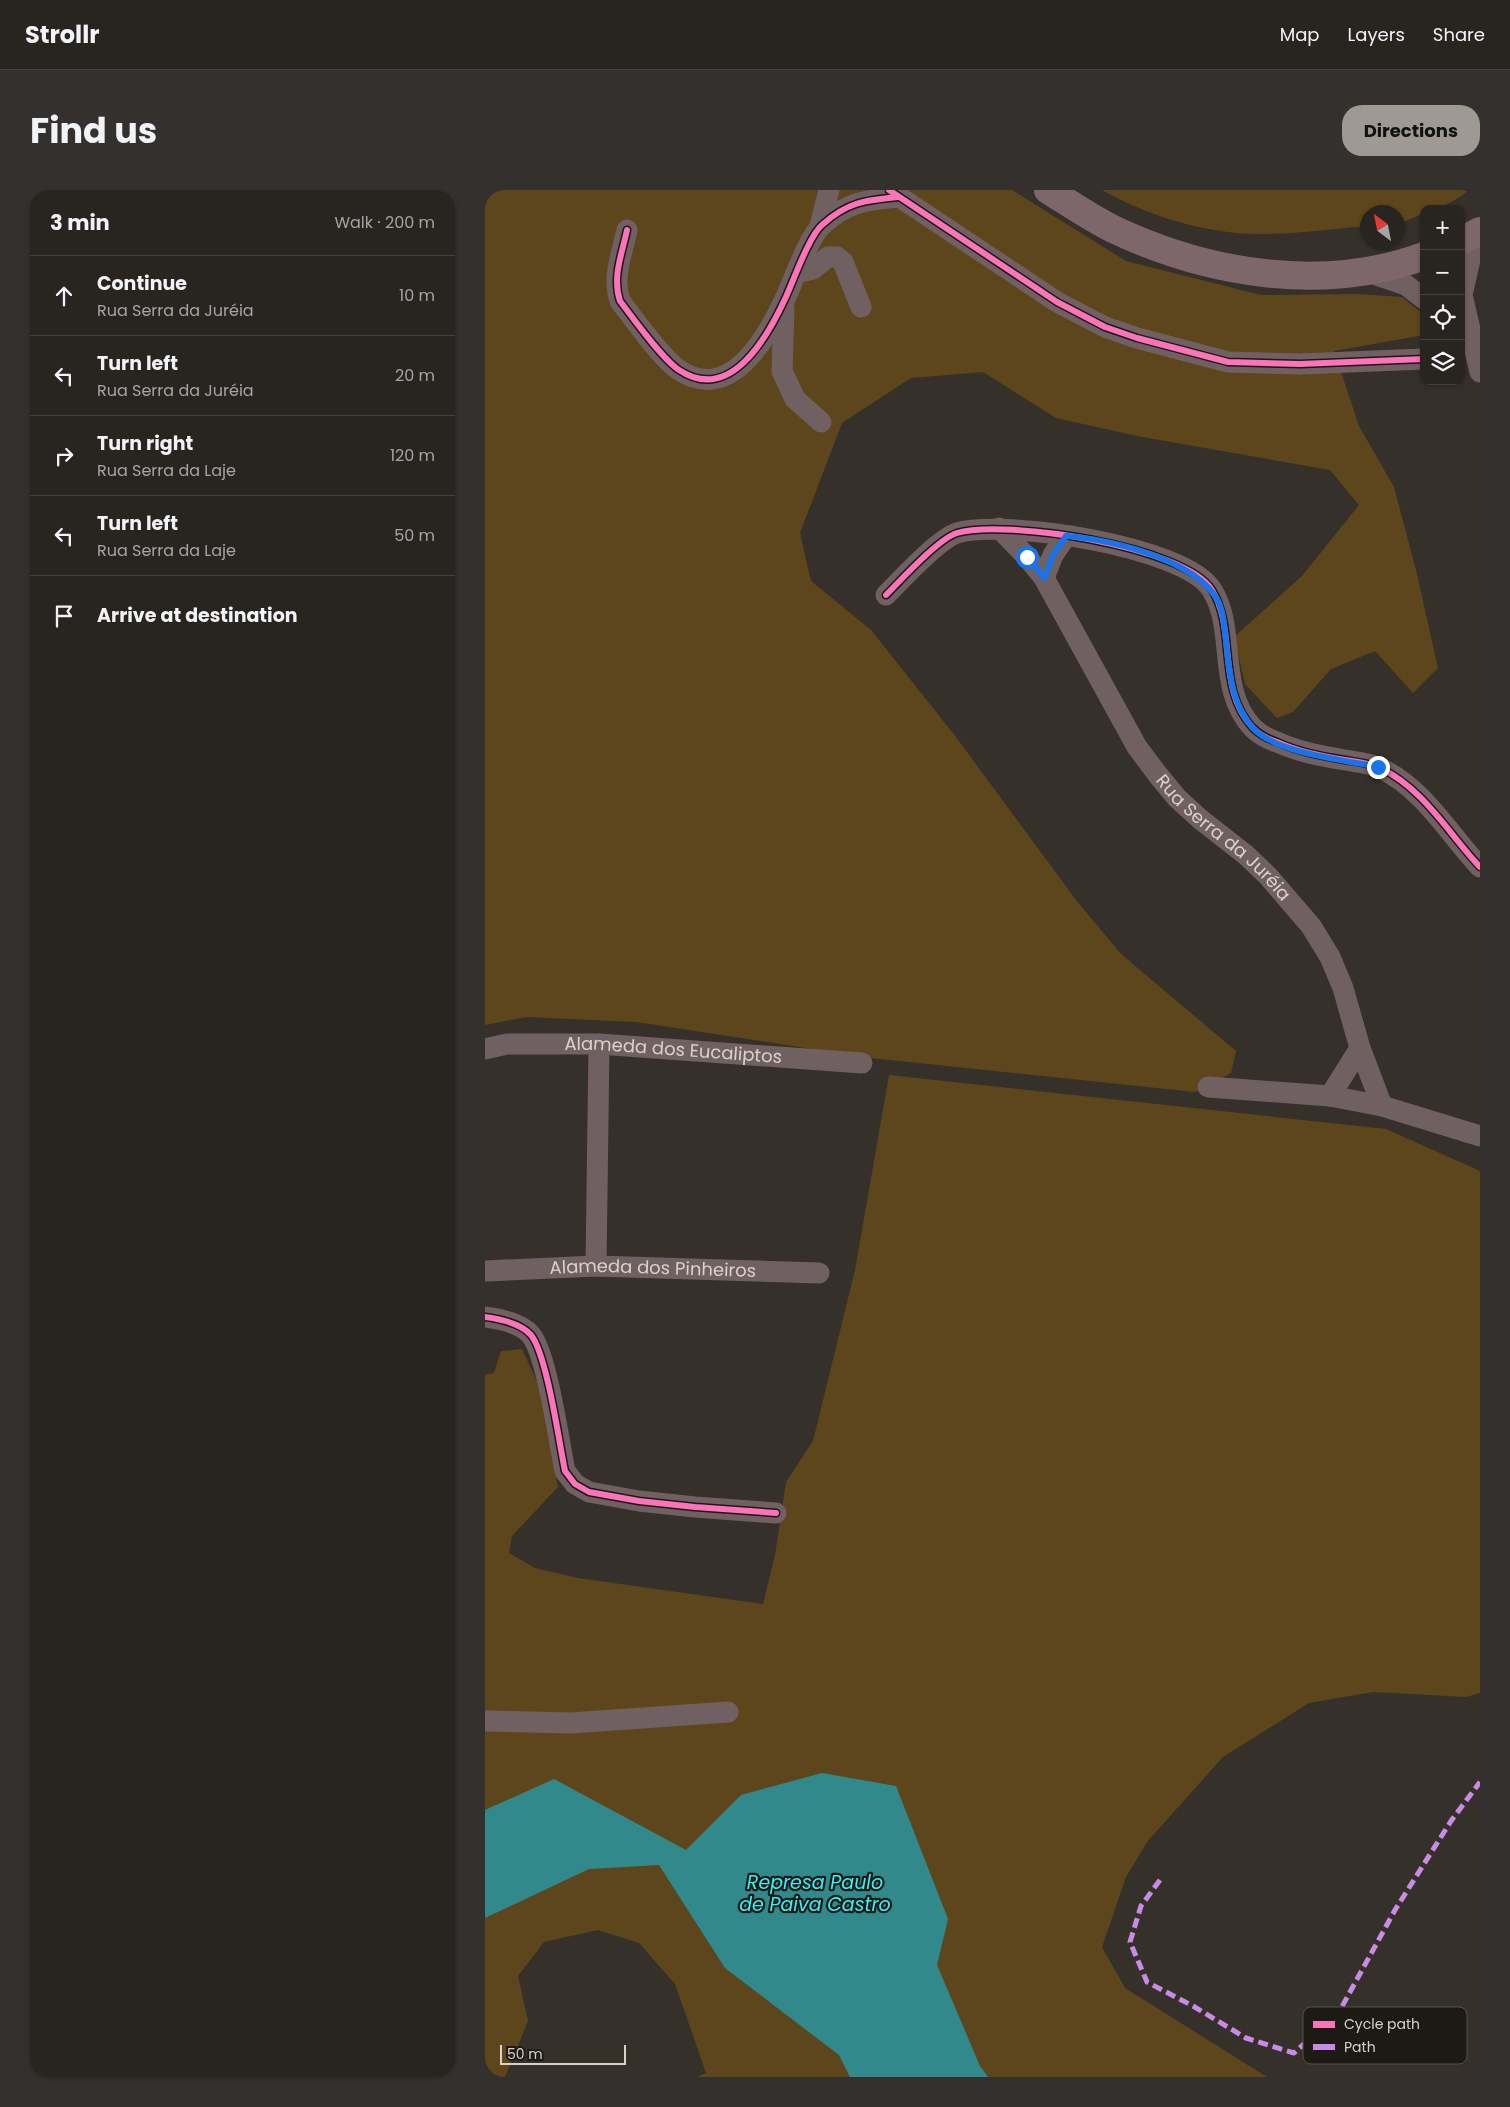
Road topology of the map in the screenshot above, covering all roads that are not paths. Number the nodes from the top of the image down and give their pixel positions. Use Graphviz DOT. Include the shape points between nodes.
graph roads {
  1 [pos="829,190"];
  2 [pos="1048,190"];
  3 [pos="893,193"];
  4 [pos="820,226"];
  5 [pos="627,230"];
  6 [pos="1480,231"];
  7 [pos="1465,239"];
  8 [pos="1480,245"];
  9 [pos="1420,257"];
  10 [pos="1365,271"];
  11 [pos="796,273"];
  12 [pos="1420,296"];
  13 [pos="785,300"];
  14 [pos="861,307"];
  15 [pos="1472,353"];
  16 [pos="1420,359"];
  17 [pos="821,422"];
  18 [pos="999,528"];
  19 [pos="1066,536"];
  20 [pos="1044,578"];
  21 [pos="886,595"];
  22 [pos="1480,868"];
  23 [pos="599,1044"];
  24 [pos="1360,1048"];
  25 [pos="485,1049"];
  26 [pos="861,1063"];
  27 [pos="1209,1087"];
  28 [pos="1330,1096"];
  29 [pos="1382,1106"];
  30 [pos="1480,1136"];
  31 [pos="596,1266"];
  32 [pos="485,1271"];
  33 [pos="819,1273"];
  34 [pos="485,1317"];
  35 [pos="776,1513"];
  36 [pos="728,1712"];
  37 [pos="485,1721"];
  1 -- 4 [label="street"];
  2 -- 10 [label="main road" via="1112,228 1204,263 1277,274 1322,275"];
  3 -- 4 [label="street" via="846,206"];
  3 -- 16 [label="street" via="1057,302 1105,327 1137,338 1227,362 1300,364"];
  4 -- 11 [label="street"];
  5 -- 13 [label="street" via="616,274 620,301 677,369 690,377 716,378 747,361 763,341"];
  6 -- 7 [label="main road"];
  8 -- 15 [label="street" via="1470,260 1462,295"];
  9 -- 10 [label="main road"];
  10 -- 12 [label="street" via="1406,285"];
  11 -- 13 [label="street"];
  11 -- 14 [label="street" via="813,268 828,256 837,257 843,262"];
  13 -- 17 [label="street" via="782,371 795,399"];
  18 -- 19 [label="street"];
  18 -- 20 [label="street, Rua Serra da Juréia"];
  18 -- 21 [label="street" via="954,534 941,542"];
  19 -- 20 [label="street" via="1053,555"];
  19 -- 22 [label="street" via="1141,552 1190,571 1211,588 1222,611 1228,675 1237,700 1253,728 1299,752 1378,767 1398,778 1424,802"];
  20 -- 24 [label="street, Rua Serra da Juréia" via="1137,747 1158,775 1177,798 1268,876 1311,926 1340,980"];
  23 -- 25 [label="street, Alameda dos Eucaliptos" via="507,1044"];
  23 -- 26 [label="street, Alameda dos Eucaliptos"];
  23 -- 31 [label="street"];
  24 -- 28 [label="street"];
  24 -- 29 [label="street, Rua Serra da Juréia"];
  27 -- 28 [label="street"];
  28 -- 29 [label="street"];
  29 -- 30 [label="street"];
  31 -- 32 [label="street, Alameda dos Pinheiros"];
  31 -- 33 [label="street, Alameda dos Pinheiros"];
  34 -- 35 [label="street" via="505,1321 531,1335 543,1358 565,1471 575,1484 589,1492 639,1501"];
  36 -- 37 [label="street" via="571,1722"];
}
